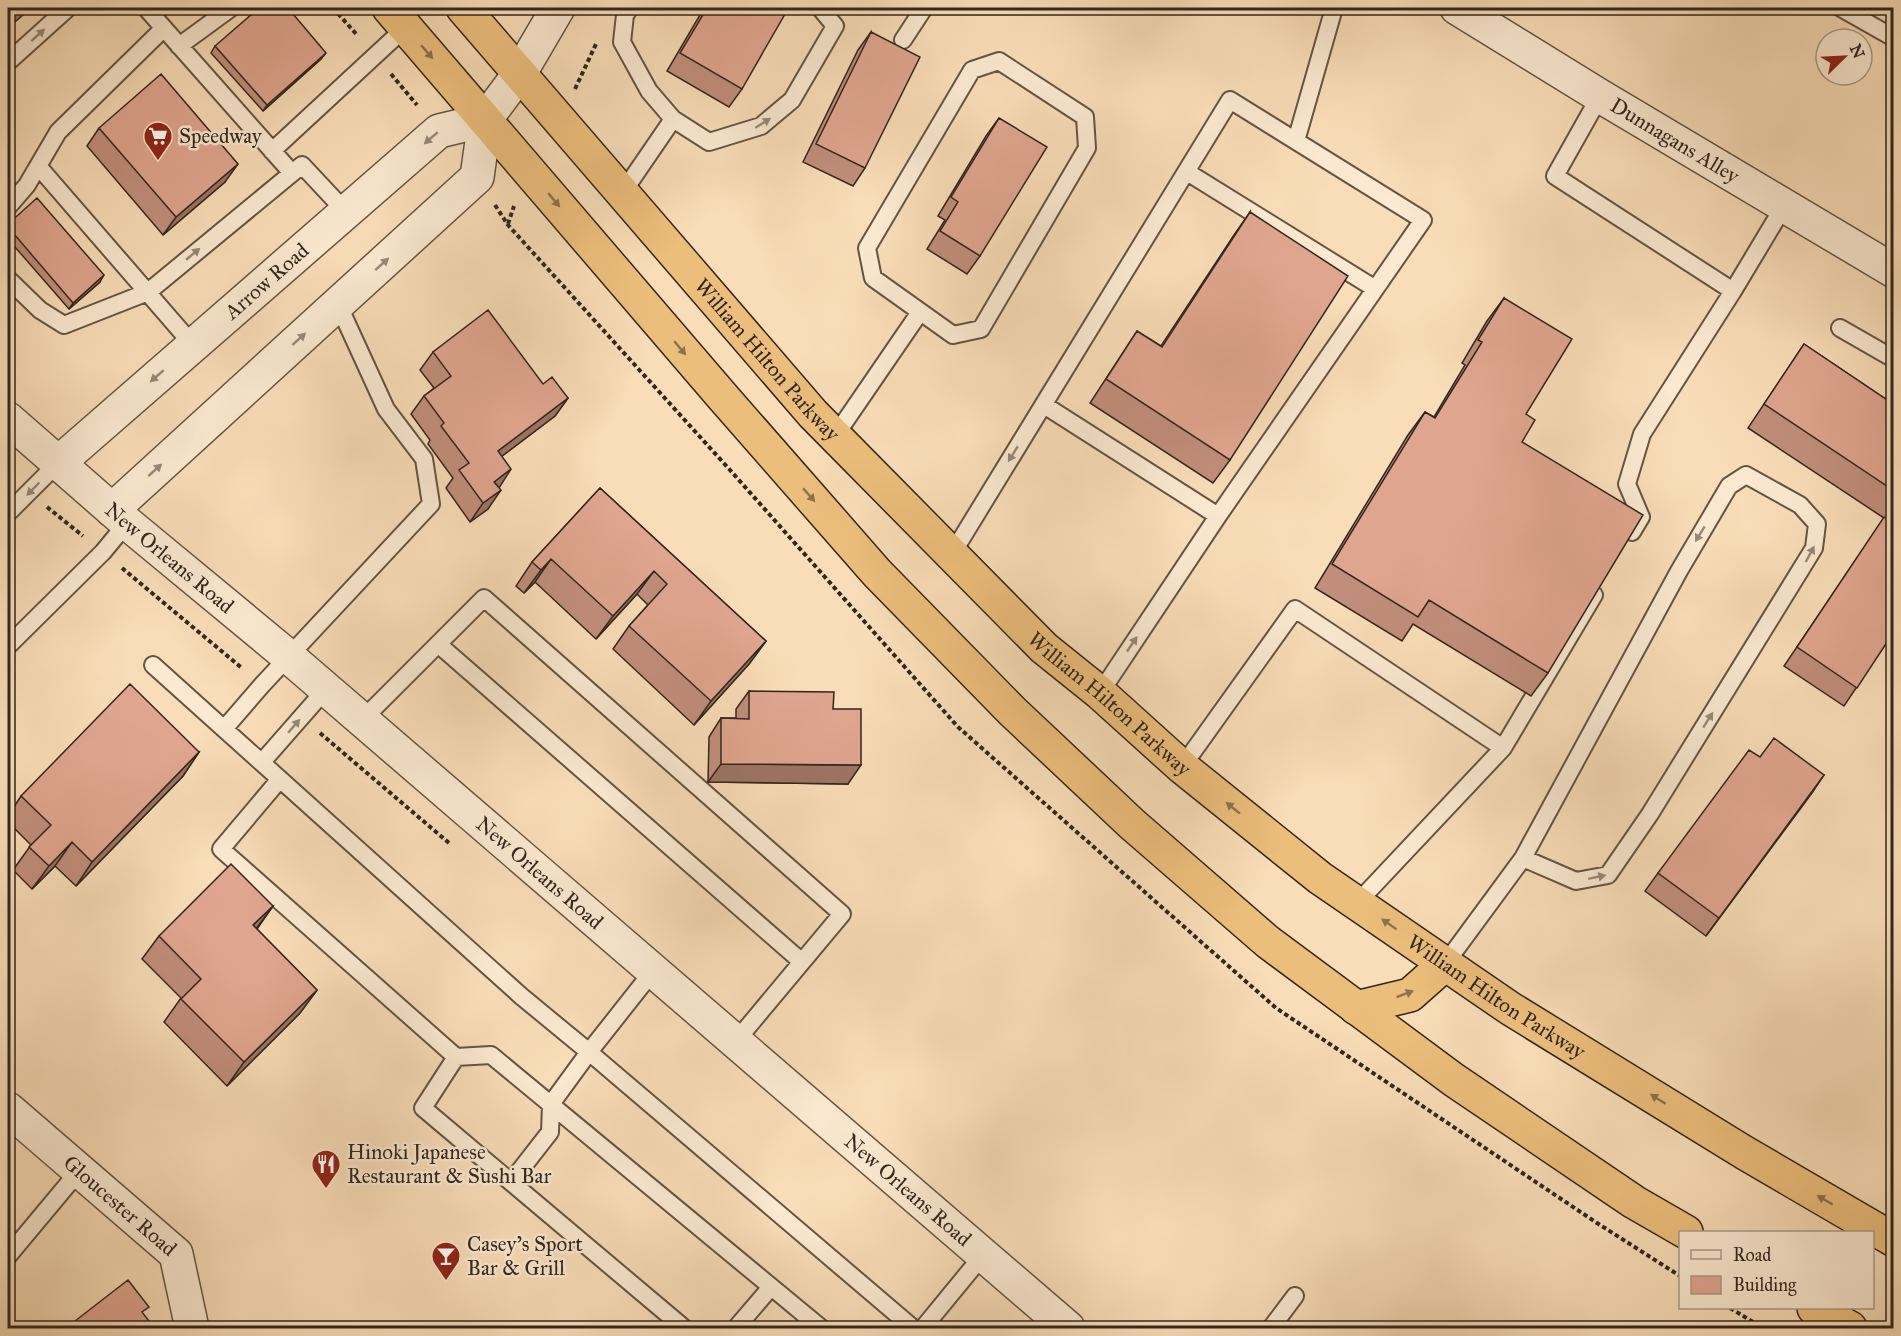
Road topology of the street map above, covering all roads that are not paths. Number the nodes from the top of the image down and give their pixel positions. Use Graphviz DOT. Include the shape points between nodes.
graph roads {
  1 [pos="68,8"];
  2 [pos="146,8"];
  3 [pos="231,8"];
  4 [pos="463,8"];
  5 [pos="558,8"];
  6 [pos="630,8"];
  7 [pos="820,8"];
  8 [pos="924,8"];
  9 [pos="1334,8"];
  10 [pos="1457,8"];
  11 [pos="1841,8"];
  12 [pos="397,17"];
  13 [pos="164,28"];
  14 [pos="1893,38"];
  15 [pos="903,40"];
  16 [pos="179,46"];
  17 [pos="8,62"];
  18 [pos="520,73"];
  19 [pos="1600,96"];
  20 [pos="674,119"];
  21 [pos="485,120"];
  22 [pos="1296,141"];
  23 [pos="273,151"];
  24 [pos="38,166"];
  25 [pos="1187,172"];
  26 [pos="292,173"];
  27 [pos="623,192"];
  28 [pos="1784,206"];
  29 [pos="8,207"];
  30 [pos="346,212"];
  31 [pos="1893,271"];
  32 [pos="8,279"];
  33 [pos="1374,288"];
  34 [pos="1733,291"];
  35 [pos="148,292"];
  36 [pos="338,304"];
  37 [pos="920,312"];
  38 [pos="1840,328"];
  39 [pos="194,345"];
  40 [pos="1893,359"];
  41 [pos="1044,405"];
  42 [pos="8,419"];
  43 [pos="835,436"];
  44 [pos="57,464"];
  45 [pos="8,513"];
  46 [pos="1218,516"];
  47 [pos="120,517"];
  48 [pos="1623,547"];
  49 [pos="952,554"];
  50 [pos="1605,577"];
  51 [pos="438,644"];
  52 [pos="8,646"];
  53 [pos="289,657"];
  54 [pos="153,665"];
  55 [pos="326,689"];
  56 [pos="1100,693"];
  57 [pos="362,720"];
  58 [pos="224,729"];
  59 [pos="1503,748"];
  60 [pos="262,762"];
  61 [pos="1182,767"];
  62 [pos="280,779"];
  63 [pos="1523,858"];
  64 [pos="1358,902"];
  65 [pos="802,962"];
  66 [pos="1445,964"];
  67 [pos="654,971"];
  68 [pos="1356,1008"];
  69 [pos="735,1041"];
  70 [pos="589,1052"];
  71 [pos="456,1057"];
  72 [pos="551,1104"];
  73 [pos="8,1109"];
  74 [pos="79,1171"];
  75 [pos="511,1182"];
  76 [pos="1683,1231"];
  77 [pos="1893,1240"];
  78 [pos="983,1255"];
  79 [pos="8,1256"];
  80 [pos="771,1287"];
  81 [pos="1296,1296"];
  82 [pos="1816,1309"];
  83 [pos="192,1329"];
  84 [pos="684,1329"];
  85 [pos="736,1329"];
  86 [pos="821,1329"];
  87 [pos="913,1329"];
  88 [pos="923,1329"];
  89 [pos="1068,1329"];
  90 [pos="1271,1329"];
  91 [pos="1850,1329"];
  17 -- 1 [label="lane, one-way"];
  2 -- 13 [label="lane"];
  3 -- 16 [label="lane"];
  4 -- 18 [label="highway, William Hilton Parkway"];
  5 -- 18 [label="street"];
  6 -- 20 [label="lane" via="625,15 622,42 649,91"];
  20 -- 7 [label="lane, one-way" via="709,142 761,126 792,100 835,26"];
  8 -- 15 [label="lane"];
  9 -- 22 [label="lane"];
  10 -- 19 [label="street, Dunnagans Alley"];
  11 -- 14 [label="lane"];
  12 -- 21 [label="highway, one-way"];
  12 -- 23 [label="lane"];
  13 -- 16 [label="lane"];
  13 -- 24 [label="lane" via="58,132"];
  16 -- 23 [label="lane"];
  18 -- 21 [label="street"];
  18 -- 27 [label="highway, William Hilton Parkway"];
  19 -- 28 [label="street, Dunnagans Alley"];
  19 -- 34 [label="lane" via="1555,176"];
  20 -- 27 [label="lane"];
  21 -- 30 [label="street, Arrow Road, one-way" via="439,131"];
  36 -- 21 [label="street, one-way" via="477,177"];
  21 -- 68 [label="highway, one-way" via="877,573 1012,711 1132,824 1268,942"];
  22 -- 25 [label="lane" via="1230,100"];
  22 -- 33 [label="lane" via="1423,220"];
  23 -- 26 [label="lane"];
  24 -- 29 [label="lane"];
  24 -- 35 [label="lane"];
  25 -- 33 [label="lane"];
  25 -- 41 [label="lane"];
  26 -- 30 [label="lane" via="302,165"];
  35 -- 26 [label="lane, one-way"];
  27 -- 43 [label="highway, William Hilton Parkway"];
  28 -- 31 [label="street, Dunnagans Alley"];
  28 -- 34 [label="lane"];
  30 -- 39 [label="street, Arrow Road"];
  32 -- 35 [label="lane" via="40,310 64,325"];
  33 -- 46 [label="lane"];
  34 -- 48 [label="lane" via="1642,434 1628,484 1641,517"];
  35 -- 39 [label="lane"];
  47 -- 36 [label="street, one-way"];
  36 -- 53 [label="lane" via="386,410 424,459 431,504"];
  37 -- 37 [label="lane" via="952,335 981,329 1087,148 1085,117 999,62 972,70 867,248 873,278"];
  37 -- 43 [label="lane"];
  38 -- 40 [label="lane"];
  39 -- 44 [label="street, Arrow Road, one-way"];
  41 -- 46 [label="lane"];
  41 -- 49 [label="lane, one-way"];
  42 -- 44 [label="street, New Orleans Road"];
  43 -- 49 [label="highway, William Hilton Parkway"];
  44 -- 45 [label="lane, one-way"];
  44 -- 47 [label="street, New Orleans Road"];
  56 -- 46 [label="lane, one-way"];
  47 -- 52 [label="lane" via="103,552"];
  47 -- 53 [label="street, New Orleans Road"];
  49 -- 56 [label="highway, William Hilton Parkway" via="1044,648"];
  50 -- 59 [label="lane"];
  51 -- 57 [label="lane"];
  51 -- 65 [label="lane"];
  51 -- 65 [label="lane" via="484,598 842,914"];
  53 -- 55 [label="street, New Orleans Road"];
  53 -- 58 [label="lane"];
  54 -- 58 [label="lane"];
  55 -- 57 [label="street, New Orleans Road"];
  60 -- 55 [label="lane, one-way"];
  56 -- 61 [label="highway, William Hilton Parkway"];
  57 -- 67 [label="street, New Orleans Road"];
  58 -- 60 [label="lane"];
  59 -- 61 [label="lane" via="1295,609"];
  59 -- 64 [label="lane"];
  60 -- 62 [label="lane"];
  64 -- 61 [label="highway, William Hilton Parkway, one-way" via="1320,878"];
  62 -- 70 [label="lane"];
  62 -- 71 [label="lane" via="221,849"];
  63 -- 63 [label="lane, one-way" via="1576,881 1608,875 1650,814 1814,548 1817,524 1800,505 1746,475 1729,486 1679,570"];
  63 -- 66 [label="lane"];
  66 -- 64 [label="highway, William Hilton Parkway, one-way"];
  65 -- 69 [label="lane"];
  68 -- 66 [label="highway, one-way" via="1410,994"];
  77 -- 66 [label="highway, William Hilton Parkway, one-way" via="1510,1009"];
  67 -- 69 [label="street, New Orleans Road"];
  67 -- 70 [label="lane"];
  68 -- 76 [label="highway" via="1464,1087"];
  69 -- 78 [label="street, New Orleans Road"];
  70 -- 72 [label="lane"];
  70 -- 87 [label="lane"];
  71 -- 72 [label="lane" via="491,1054"];
  71 -- 75 [label="lane" via="423,1108"];
  72 -- 75 [label="lane" via="550,1132"];
  72 -- 80 [label="lane"];
  73 -- 74 [label="street, Gloucester Road"];
  74 -- 79 [label="lane"];
  74 -- 83 [label="street, Gloucester Road" via="176,1254"];
  75 -- 84 [label="lane"];
  78 -- 88 [label="lane"];
  78 -- 89 [label="street, New Orleans Road"];
  80 -- 85 [label="lane"];
  80 -- 86 [label="lane"];
  81 -- 90 [label="lane"];
  82 -- 91 [label="highway"];
}
